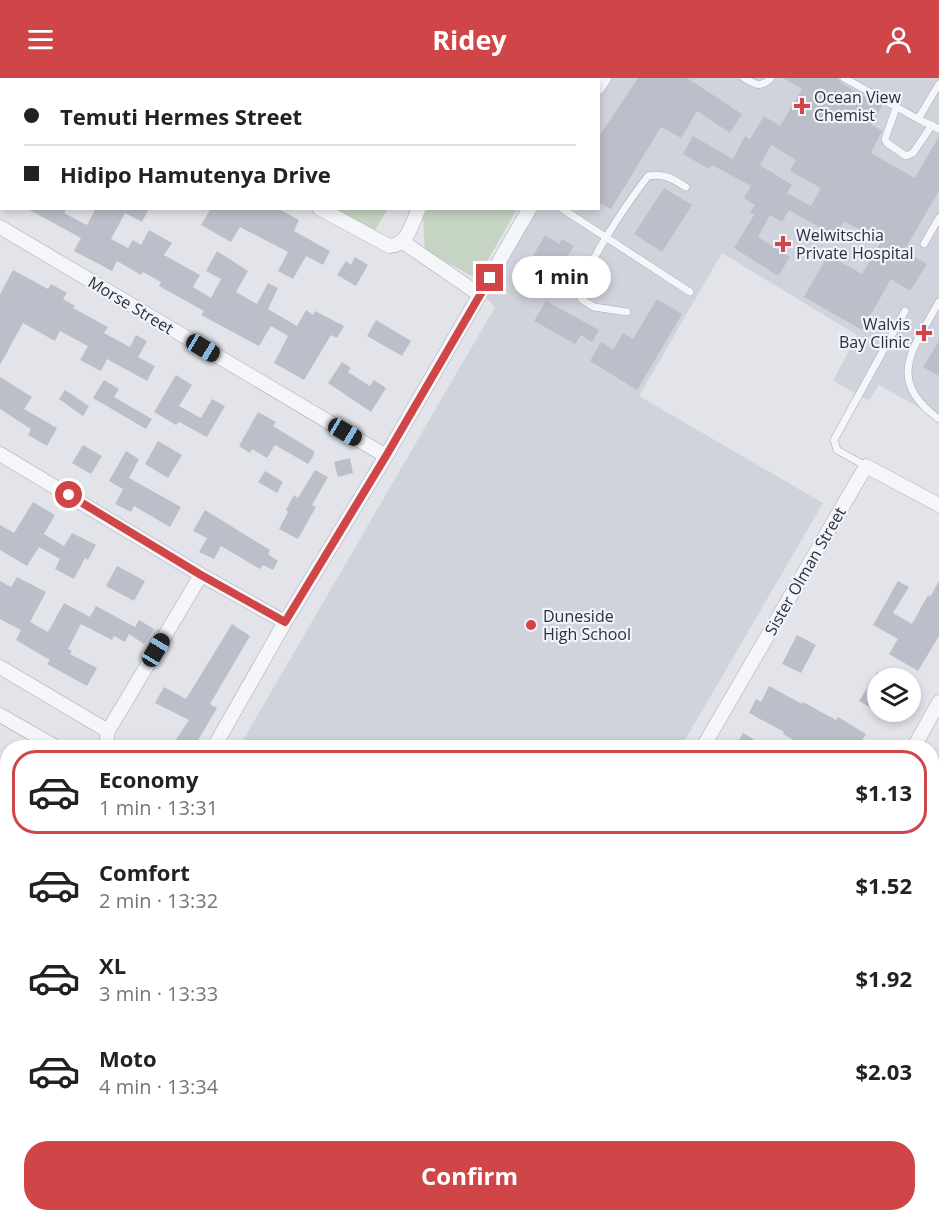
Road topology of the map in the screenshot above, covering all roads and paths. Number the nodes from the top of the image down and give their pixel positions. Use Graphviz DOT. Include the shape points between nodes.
graph roads {
  1 [pos="744,78"];
  2 [pos="771,78"];
  3 [pos="844,78"];
  4 [pos="939,84"];
  5 [pos="896,108"];
  6 [pos="918,118"];
  7 [pos="935,127"];
  8 [pos="686,187"];
  9 [pos="323,210"];
  10 [pos="417,210"];
  11 [pos="529,210"];
  12 [pos="564,210"];
  13 [pos="939,218"];
  14 [pos="0,227"];
  15 [pos="606,237"];
  16 [pos="403,242"];
  17 [pos="924,244"];
  18 [pos="690,292"];
  19 [pos="480,295"];
  20 [pos="939,302"];
  21 [pos="905,311"];
  22 [pos="627,312"];
  23 [pos="939,419"];
  24 [pos="0,454"];
  25 [pos="386,456"];
  26 [pos="866,466"];
  27 [pos="939,505"];
  28 [pos="201,575"];
  29 [pos="285,622"];
  30 [pos="0,667"];
  31 [pos="939,702"];
  32 [pos="0,715"];
  33 [pos="108,731"];
  34 [pos="44,740"];
  35 [pos="107,740"];
  36 [pos="218,740"];
  37 [pos="707,740"];
  38 [pos="918,740"];
  1 -- 2 [label="lane" via="760,85"];
  3 -- 5 [label="lane"];
  4 -- 6 [label="lane"];
  5 -- 6 [label="lane"];
  5 -- 7 [label="lane" via="885,139 906,156"];
  6 -- 7 [label="lane"];
  8 -- 15 [label="lane" via="669,176 648,176"];
  9 -- 16 [label="street" via="389,246"];
  10 -- 16 [label="street"];
  11 -- 19 [label="street"];
  12 -- 15 [label="lane"];
  13 -- 17 [label="lane"];
  14 -- 25 [label="street, Morse Street"];
  15 -- 18 [label="lane"];
  15 -- 22 [label="lane" via="580,292 581,299 594,307"];
  16 -- 19 [label="street"];
  19 -- 25 [label="street"];
  20 -- 23 [label="lane" via="910,354 907,369 918,401"];
  21 -- 26 [label="lane" via="834,440 837,450"];
  24 -- 28 [label="street"];
  25 -- 29 [label="street"];
  26 -- 27 [label="street"];
  26 -- 37 [label="street, Sister Olman Street"];
  28 -- 29 [label="street"];
  28 -- 33 [label="street"];
  29 -- 36 [label="street"];
  30 -- 33 [label="street"];
  31 -- 38 [label="street"];
  32 -- 34 [label="street"];
  33 -- 35 [label="street"];
}
